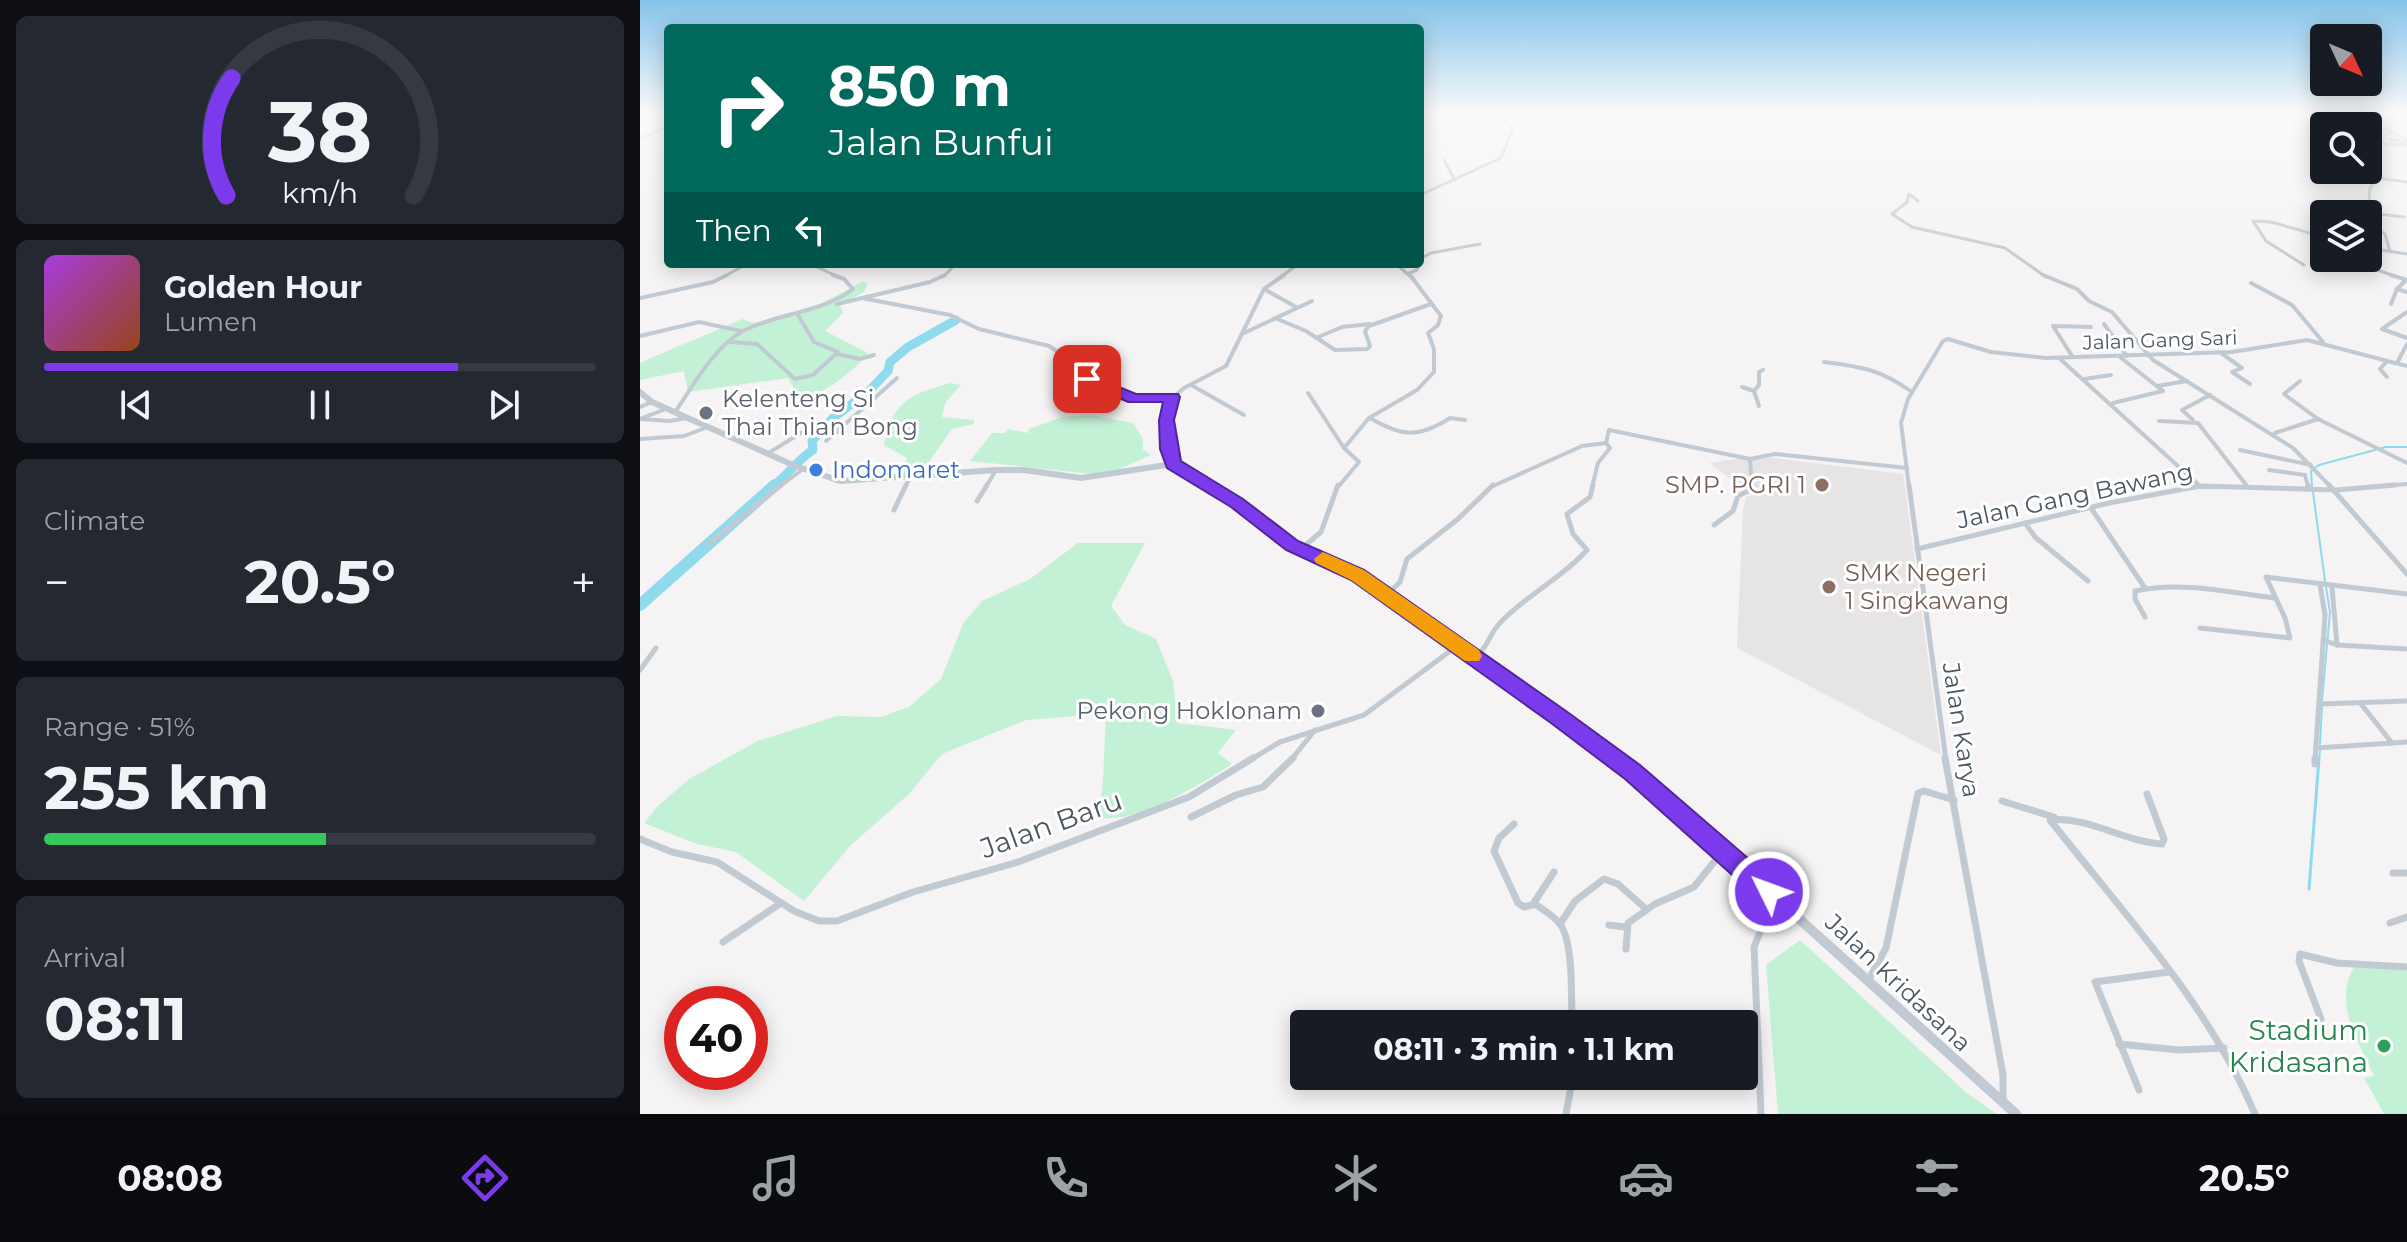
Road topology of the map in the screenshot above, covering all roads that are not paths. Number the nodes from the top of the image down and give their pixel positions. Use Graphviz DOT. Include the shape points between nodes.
graph roads {
  1 [pos="1447,166"];
  2 [pos="1484,166"];
  3 [pos="1455,180"];
  4 [pos="2407,182"];
  5 [pos="1424,193"];
  6 [pos="2369,200"];
  7 [pos="1918,201"];
  8 [pos="2382,214"];
  9 [pos="2404,217"];
  10 [pos="2382,232"];
  11 [pos="2310,233"];
  12 [pos="1480,244"];
  13 [pos="2382,251"];
  14 [pos="2390,252"];
  15 [pos="2407,254"];
  16 [pos="1424,258"];
  17 [pos="2304,265"];
  18 [pos="739,268"];
  19 [pos="813,268"];
  20 [pos="951,268"];
  21 [pos="1288,268"];
  22 [pos="1402,268"];
  23 [pos="1418,268"];
  24 [pos="2382,271"];
  25 [pos="1409,273"];
  26 [pos="2407,280"];
  27 [pos="2251,283"];
  28 [pos="1264,289"];
  29 [pos="2397,289"];
  30 [pos="2407,292"];
  31 [pos="640,298"];
  32 [pos="862,298"];
  33 [pos="1312,301"];
  34 [pos="1431,304"];
  35 [pos="2391,304"];
  36 [pos="828,305"];
  37 [pos="1297,308"];
  38 [pos="2407,312"];
  39 [pos="798,315"];
  40 [pos="1275,318"];
  41 [pos="1371,324"];
  42 [pos="2104,324"];
  43 [pos="2091,327"];
  44 [pos="741,331"];
  45 [pos="1241,334"];
  46 [pos="640,336"];
  47 [pos="1316,338"];
  48 [pos="2407,341"];
  49 [pos="729,342"];
  50 [pos="2324,343"];
  51 [pos="2220,352"];
  52 [pos="837,354"];
  53 [pos="874,355"];
  54 [pos="2146,355"];
  55 [pos="2124,356"];
  56 [pos="2073,357"];
  57 [pos="2059,358"];
  58 [pos="2388,360"];
  59 [pos="1824,362"];
  60 [pos="2397,363"];
  61 [pos="2407,366"];
  62 [pos="1928,367"];
  63 [pos="1763,370"];
  64 [pos="2111,375"];
  65 [pos="2387,377"];
  66 [pos="897,378"];
  67 [pos="2083,379"];
  68 [pos="2187,381"];
  69 [pos="2300,381"];
  70 [pos="2250,384"];
  71 [pos="1191,385"];
  72 [pos="2156,386"];
  73 [pos="1742,387"];
  74 [pos="1754,391"];
  75 [pos="640,392"];
  76 [pos="1912,392"];
  77 [pos="1308,393"];
  78 [pos="2211,395"];
  79 [pos="1172,397"];
  80 [pos="652,402"];
  81 [pos="2112,403"];
  82 [pos="1759,406"];
  83 [pos="640,407"];
  84 [pos="667,408"];
  85 [pos="675,412"];
  86 [pos="1244,415"];
  87 [pos="686,418"];
  88 [pos="1369,418"];
  89 [pos="640,419"];
  90 [pos="2318,419"];
  91 [pos="1465,420"];
  92 [pos="2159,421"];
  93 [pos="2194,421"];
  94 [pos="708,427"];
  95 [pos="838,432"];
  96 [pos="2274,434"];
  97 [pos="640,439"];
  98 [pos="826,441"];
  99 [pos="1606,443"];
  100 [pos="1344,448"];
  101 [pos="2240,450"];
  102 [pos="767,454"];
  103 [pos="1750,459"];
  104 [pos="2407,463"];
  105 [pos="1173,464"];
  106 [pos="2312,466"];
  107 [pos="1907,468"];
  108 [pos="803,469"];
  109 [pos="996,470"];
  110 [pos="2269,470"];
  111 [pos="911,475"];
  112 [pos="2407,484"];
  113 [pos="2200,486"];
  114 [pos="2248,487"];
  115 [pos="2311,489"];
  116 [pos="2336,490"];
  117 [pos="977,501"];
  118 [pos="2091,508"];
  119 [pos="894,510"];
  120 [pos="2025,523"];
  121 [pos="1714,525"];
  122 [pos="709,544"];
  123 [pos="1917,549"];
  124 [pos="1300,550"];
  125 [pos="2407,574"];
  126 [pos="2088,581"];
  127 [pos="2326,586"];
  128 [pos="2145,588"];
  129 [pos="2407,594"];
  130 [pos="1387,595"];
  131 [pos="2275,598"];
  132 [pos="2145,617"];
  133 [pos="2200,628"];
  134 [pos="2329,642"];
  135 [pos="1458,645"];
  136 [pos="656,648"];
  137 [pos="2407,649"];
  138 [pos="1475,658"];
  139 [pos="640,670"];
  140 [pos="2407,701"];
  141 [pos="2322,704"];
  142 [pos="2360,704"];
  143 [pos="1315,729"];
  144 [pos="2407,742"];
  145 [pos="2392,743"];
  146 [pos="2319,748"];
  147 [pos="2315,764"];
  148 [pos="2147,794"];
  149 [pos="1954,800"];
  150 [pos="2002,801"];
  151 [pos="1191,817"];
  152 [pos="2054,818"];
  153 [pos="1514,824"];
  154 [pos="640,839"];
  155 [pos="1723,851"];
  156 [pos="1554,872"];
  157 [pos="2393,873"];
  158 [pos="2407,873"];
  159 [pos="1780,902"];
  160 [pos="781,903"];
  161 [pos="1533,904"];
  162 [pos="1646,909"];
  163 [pos="2407,917"];
  164 [pos="2390,923"];
  165 [pos="1560,924"];
  166 [pos="1609,925"];
  167 [pos="1625,927"];
  168 [pos="723,942"];
  169 [pos="1626,949"];
  170 [pos="2407,967"];
  171 [pos="2169,972"];
  172 [pos="1867,982"];
  173 [pos="1571,1010"];
  174 [pos="2321,1019"];
  175 [pos="2119,1044"];
  176 [pos="2224,1048"];
  177 [pos="1570,1090"];
  178 [pos="2139,1090"];
  179 [pos="2002,1103"];
  180 [pos="1566,1114"];
  181 [pos="1761,1114"];
  182 [pos="2016,1114"];
  183 [pos="2255,1114"];
  1 -- 3 [label="street"];
  2 -- 3 [label="street"];
  3 -- 5 [label="street"];
  4 -- 6 [label="street" via="2377,178"];
  7 -- 54 [label="street" via="1909,194 1893,216 1912,227 2011,251 2052,281 2111,311"];
  8 -- 9 [label="street"];
  10 -- 14 [label="street"];
  11 -- 17 [label="street" via="2253,221 2263,238"];
  12 -- 16 [label="street"];
  13 -- 14 [label="street"];
  14 -- 15 [label="street"];
  18 -- 31 [label="street" via="713,282"];
  19 -- 36 [label="street" via="846,279 853,288"];
  20 -- 32 [label="street" via="935,280"];
  21 -- 28 [label="street"];
  22 -- 25 [label="street"];
  23 -- 25 [label="street"];
  24 -- 26 [label="street"];
  25 -- 34 [label="street"];
  26 -- 29 [label="street"];
  27 -- 50 [label="street" via="2292,305"];
  28 -- 37 [label="street"];
  28 -- 45 [label="street"];
  29 -- 30 [label="street"];
  29 -- 35 [label="street"];
  32 -- 36 [label="street"];
  32 -- 79 [label="street" via="950,315 979,329 1040,343 1075,364 1087,379 1132,398"];
  33 -- 37 [label="street"];
  34 -- 41 [label="street"];
  34 -- 88 [label="street" via="1441,316 1428,333 1434,372 1417,390"];
  36 -- 39 [label="street"];
  37 -- 40 [label="street"];
  38 -- 48 [label="street" via="2382,329"];
  39 -- 44 [label="street"];
  39 -- 52 [label="street" via="814,342"];
  40 -- 45 [label="street"];
  40 -- 47 [label="street"];
  41 -- 47 [label="street" via="1344,326"];
  41 -- 47 [label="street" via="1365,331 1368,349 1335,350"];
  42 -- 55 [label="street"];
  43 -- 56 [label="street" via="2053,326"];
  44 -- 46 [label="street" via="698,319"];
  44 -- 49 [label="street"];
  45 -- 71 [label="street" via="1226,366"];
  48 -- 60 [label="street"];
  49 -- 52 [label="street" via="757,344 797,380 813,375"];
  49 -- 85 [label="street"];
  50 -- 51 [label="street, Jalan Gang Sari" via="2302,340"];
  50 -- 58 [label="street, Jalan Gang Sari"];
  51 -- 54 [label="street, Jalan Gang Sari"];
  51 -- 70 [label="street" via="2242,368 2232,372"];
  52 -- 53 [label="street" via="859,359"];
  54 -- 55 [label="street, Jalan Gang Sari"];
  54 -- 68 [label="street"];
  55 -- 56 [label="street, Jalan Gang Sari"];
  55 -- 72 [label="street"];
  56 -- 57 [label="street, Jalan Gang Sari"];
  57 -- 62 [label="street, Jalan Gang Sari" via="2006,355 1948,339"];
  57 -- 67 [label="street"];
  58 -- 60 [label="street, Jalan Gang Sari"];
  58 -- 65 [label="street" via="2380,369"];
  59 -- 76 [label="street" via="1871,368"];
  60 -- 61 [label="street, Jalan Gang Sari"];
  62 -- 76 [label="street, Jalan Karya"];
  63 -- 74 [label="street"];
  64 -- 67 [label="street"];
  66 -- 95 [label="street"];
  67 -- 81 [label="street"];
  68 -- 72 [label="street"];
  68 -- 78 [label="street"];
  69 -- 90 [label="street" via="2284,394"];
  71 -- 79 [label="street"];
  71 -- 86 [label="street"];
  72 -- 81 [label="street" via="2163,391"];
  73 -- 74 [label="street"];
  74 -- 82 [label="street"];
  75 -- 80 [label="street"];
  76 -- 107 [label="street, Jalan Karya" via="1901,420"];
  77 -- 100 [label="street"];
  78 -- 93 [label="street" via="2182,410"];
  78 -- 96 [label="street"];
  79 -- 105 [label="street" via="1167,420"];
  80 -- 83 [label="street"];
  80 -- 84 [label="street"];
  81 -- 113 [label="street"];
  84 -- 85 [label="street"];
  84 -- 89 [label="street"];
  85 -- 87 [label="street"];
  87 -- 89 [label="street"];
  87 -- 94 [label="street"];
  88 -- 91 [label="street" via="1421,433 1450,418"];
  88 -- 100 [label="street"];
  90 -- 96 [label="street"];
  90 -- 104 [label="street"];
  92 -- 93 [label="street"];
  93 -- 114 [label="street"];
  94 -- 97 [label="street" via="684,436"];
  94 -- 102 [label="street"];
  95 -- 98 [label="street"];
  95 -- 102 [label="street" via="812,426"];
  96 -- 106 [label="street"];
  99 -- 103 [label="street" via="1611,431"];
  99 -- 130 [label="street" via="1582,446 1493,485 1410,556 1400,582"];
  99 -- 138 [label="street" via="1610,448 1598,463 1590,497 1567,514 1573,534 1588,549 1498,624 1487,648"];
  100 -- 124 [label="street" via="1359,462 1339,483 1321,532"];
  101 -- 106 [label="street"];
  102 -- 108 [label="street"];
  103 -- 107 [label="street" via="1775,454"];
  103 -- 121 [label="street" via="1752,489 1738,496 1733,511"];
  105 -- 109 [label="street" via="1081,478"];
  105 -- 124 [label="street, Jalan Kridasana"];
  106 -- 116 [label="street"];
  107 -- 123 [label="street, Jalan Karya"];
  108 -- 111 [label="street" via="846,482"];
  108 -- 122 [label="street"];
  109 -- 111 [label="street"];
  109 -- 117 [label="street"];
  110 -- 115 [label="street" via="2306,476"];
  111 -- 119 [label="street"];
  112 -- 116 [label="street, Jalan Gang Bawang"];
  113 -- 114 [label="street, Jalan Gang Bawang"];
  113 -- 118 [label="street, Jalan Gang Bawang"];
  114 -- 115 [label="street, Jalan Gang Bawang"];
  115 -- 116 [label="street, Jalan Gang Bawang"];
  116 -- 125 [label="street"];
  118 -- 120 [label="street, Jalan Gang Bawang"];
  118 -- 128 [label="street"];
  120 -- 123 [label="street, Jalan Gang Bawang"];
  120 -- 126 [label="street"];
  123 -- 149 [label="street, Jalan Karya"];
  124 -- 130 [label="street, Jalan Kridasana" via="1351,571"];
  127 -- 129 [label="street"];
  127 -- 131 [label="street" via="2266,577"];
  127 -- 134 [label="street"];
  127 -- 134 [label="street"];
  128 -- 131 [label="street"];
  128 -- 132 [label="street" via="2134,595"];
  130 -- 135 [label="street, Jalan Kridasana"];
  131 -- 133 [label="street" via="2289,638"];
  134 -- 137 [label="street"];
  134 -- 141 [label="street"];
  135 -- 138 [label="street, Jalan Kridasana"];
  135 -- 143 [label="street, Jalan Baru" via="1364,715"];
  136 -- 139 [label="street"];
  138 -- 155 [label="street, Jalan Kridasana" via="1606,751"];
  140 -- 142 [label="street"];
  141 -- 142 [label="street"];
  141 -- 146 [label="street"];
  142 -- 145 [label="street"];
  143 -- 151 [label="street" via="1263,787"];
  143 -- 160 [label="street, Jalan Baru" via="1280,742 1181,801 837,921 812,919"];
  144 -- 145 [label="street"];
  145 -- 146 [label="street"];
  146 -- 147 [label="street"];
  148 -- 152 [label="street" via="2162,844"];
  149 -- 172 [label="street" via="1918,793 1886,948"];
  149 -- 179 [label="street, Jalan Karya" via="2003,1075"];
  150 -- 152 [label="street"];
  152 -- 171 [label="street" via="2051,821"];
  153 -- 161 [label="street" via="1497,841 1494,855 1518,903"];
  154 -- 160 [label="street, Jalan Baru" via="725,866"];
  155 -- 159 [label="street, Jalan Kridasana"];
  155 -- 162 [label="street" via="1694,887"];
  156 -- 161 [label="street"];
  157 -- 158 [label="street"];
  159 -- 172 [label="street, Jalan Kridasana"];
  159 -- 181 [label="street" via="1754,947"];
  160 -- 168 [label="street"];
  161 -- 165 [label="street"];
  162 -- 165 [label="street" via="1618,884 1604,879 1575,901"];
  162 -- 167 [label="street"];
  163 -- 164 [label="street"];
  165 -- 173 [label="street" via="1569,957"];
  166 -- 167 [label="street"];
  167 -- 169 [label="street"];
  170 -- 174 [label="street" via="2337,963 2300,954"];
  171 -- 175 [label="street" via="2095,982"];
  171 -- 176 [label="street"];
  172 -- 179 [label="street, Jalan Kridasana"];
  175 -- 176 [label="street"];
  175 -- 178 [label="street"];
  176 -- 183 [label="street"];
  177 -- 180 [label="street"];
  179 -- 182 [label="street, Jalan Kridasana"];
}
